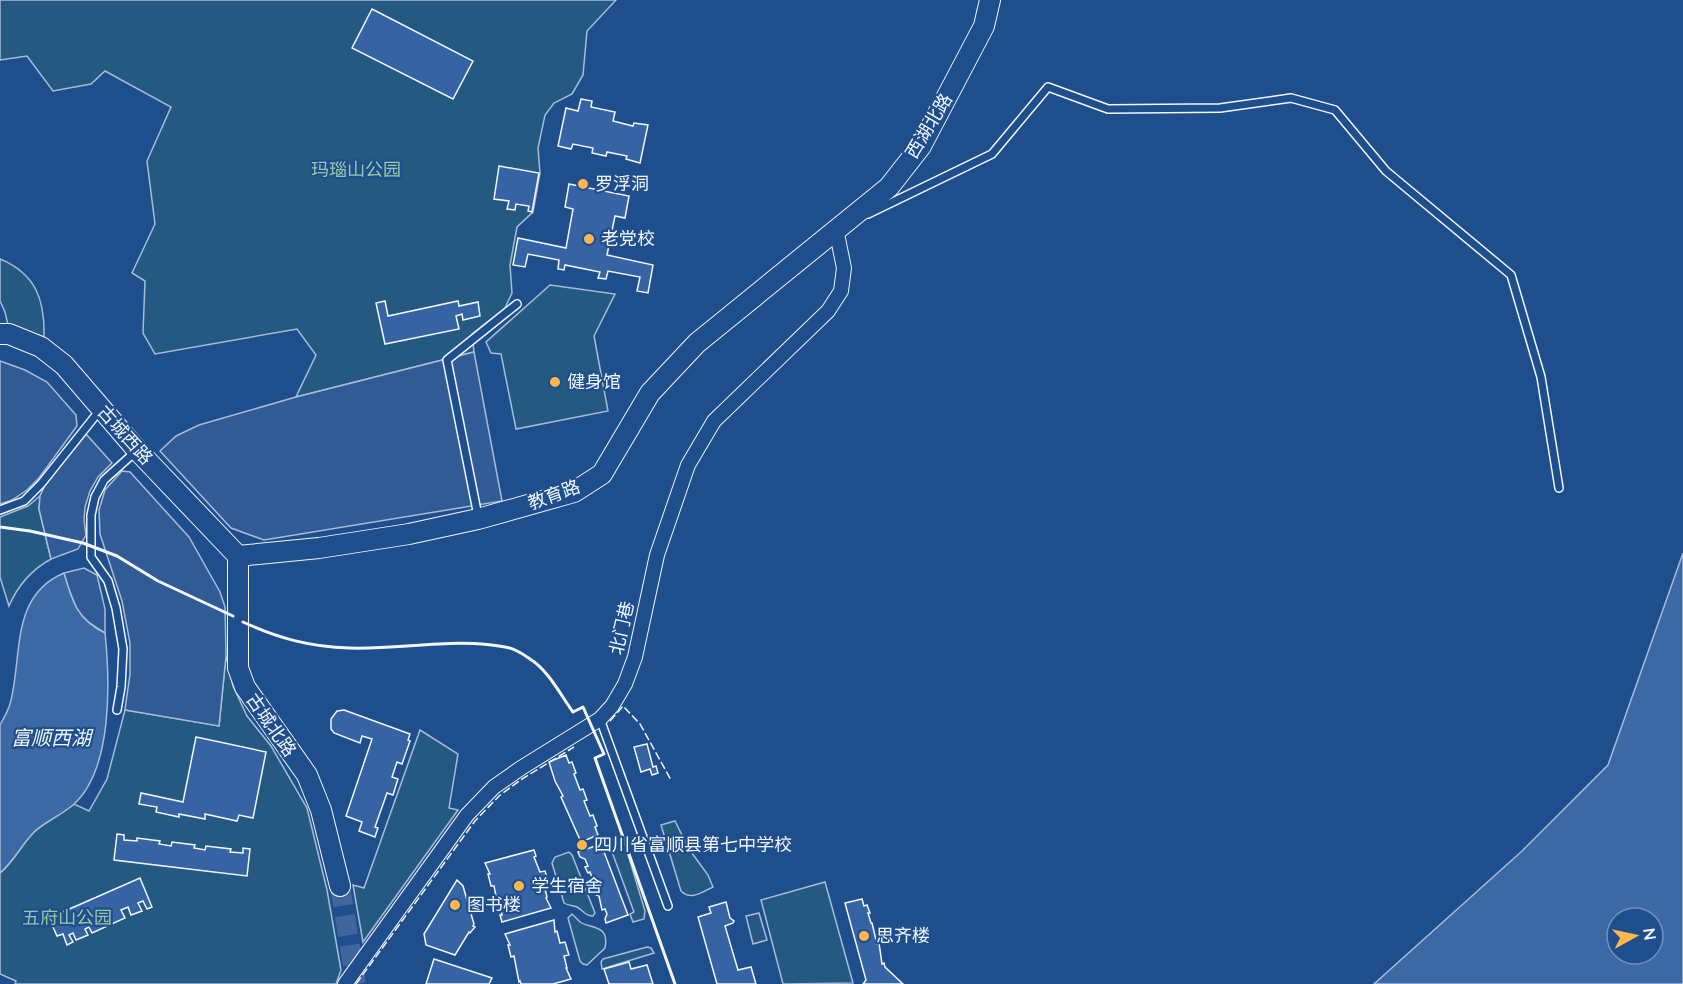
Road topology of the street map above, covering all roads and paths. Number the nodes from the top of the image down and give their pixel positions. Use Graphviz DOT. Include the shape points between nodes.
graph roads {
  1 [pos="990,0"];
  2 [pos="836,229"];
  3 [pos="517,304"];
  4 [pos="0,334"];
  5 [pos="101,409"];
  6 [pos="137,450"];
  7 [pos="1559,489"];
  8 [pos="0,510"];
  9 [pos="478,519"];
  10 [pos="238,556"];
  11 [pos="117,710"];
  12 [pos="600,719"];
  13 [pos="340,886"];
  14 [pos="668,906"];
  15 [pos="345,984"];
  1 -- 2 [label="street, 西湖北路" via="984,27 921,146 889,187"];
  2 -- 7 [label="lane" via="992,154 1048,87 1108,109 1220,108 1290,98 1335,110 1386,171 1511,275 1541,377"];
  2 -- 9 [label="street, 教育路" via="697,343 665,376 650,393 602,474 574,492"];
  2 -- 12 [label="street, 北门巷" via="844,268 841,291 828,310 714,421 688,465 657,555 635,657 625,684"];
  3 -- 9 [label="lane" via="447,360"];
  4 -- 5 [label="street, 古城西路" via="41,347 64,365"];
  5 -- 6 [label="street, 古城西路"];
  5 -- 8 [label="lane" via="24,501"];
  6 -- 10 [label="street, 古城西路"];
  6 -- 11 [label="lane" via="104,480 92,515 91,557 108,581 123,649"];
  9 -- 10 [label="street, 教育路" via="319,548"];
  10 -- 13 [label="street, 古城北路" via="238,668 245,687 307,775 321,810"];
  12 -- 14 [label="lane"];
  12 -- 15 [label="street, 北门巷" via="494,787 474,808"];
}
